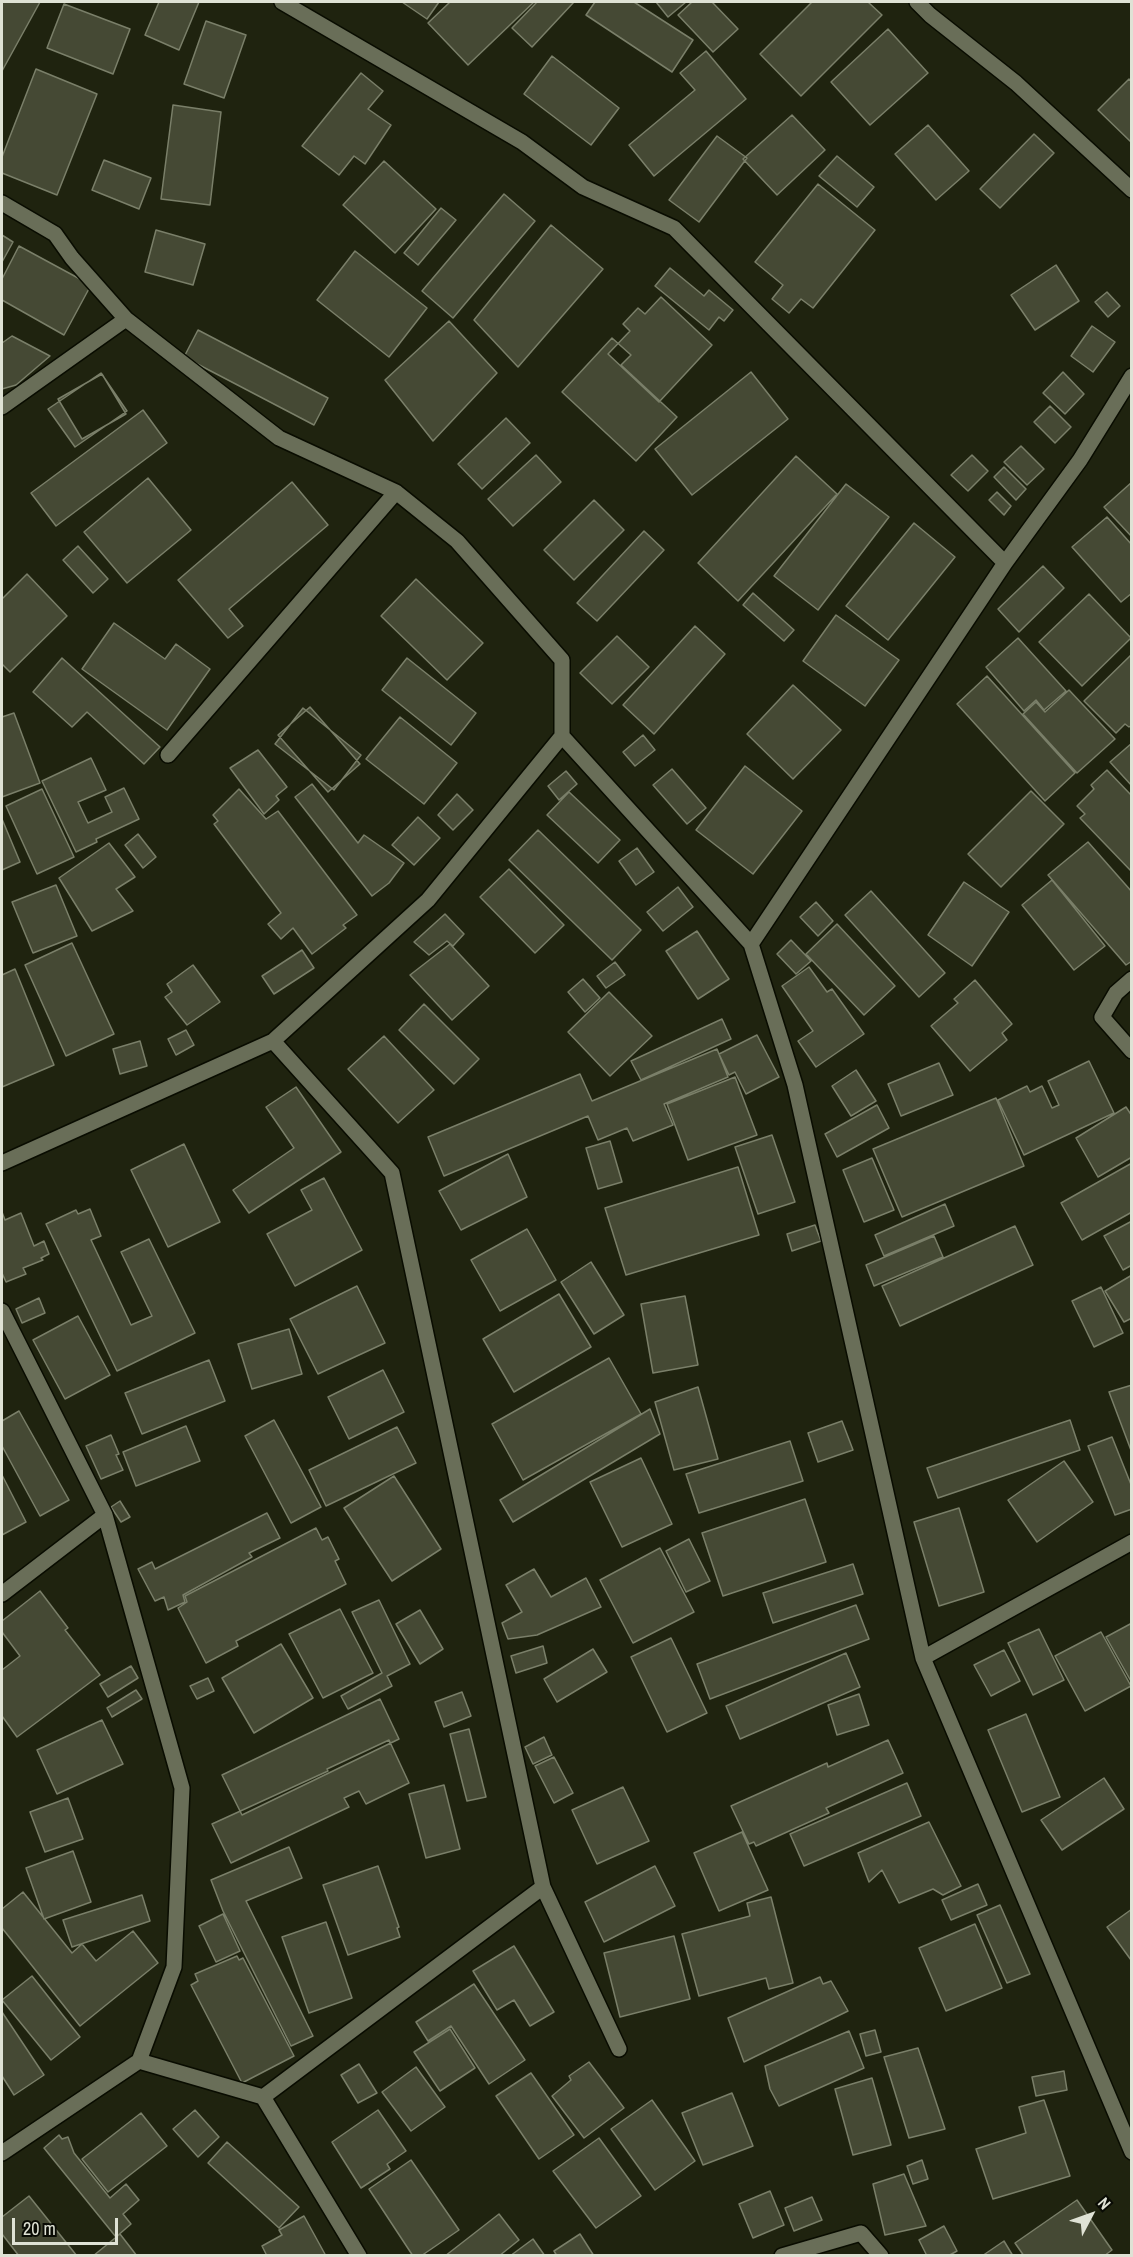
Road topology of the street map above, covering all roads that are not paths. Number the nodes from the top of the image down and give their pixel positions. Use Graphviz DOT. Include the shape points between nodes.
graph roads {
  1 [pos="282,2"];
  2 [pos="917,2"];
  3 [pos="933,8"];
  4 [pos="1131,190"];
  5 [pos="2,203"];
  6 [pos="126,319"];
  7 [pos="1131,376"];
  8 [pos="2,407"];
  9 [pos="396,492"];
  10 [pos="1005,563"];
  11 [pos="562,736"];
  12 [pos="168,755"];
  13 [pos="751,944"];
  14 [pos="1131,979"];
  15 [pos="273,1041"];
  16 [pos="1131,1051"];
  17 [pos="2,1163"];
  18 [pos="2,1311"];
  19 [pos="105,1515"];
  20 [pos="1131,1542"];
  21 [pos="2,1594"];
  22 [pos="923,1658"];
  23 [pos="543,1887"];
  24 [pos="619,2049"];
  25 [pos="139,2061"];
  26 [pos="263,2097"];
  27 [pos="1131,2152"];
  28 [pos="2,2153"];
  29 [pos="359,2256"];
  30 [pos="782,2256"];
  31 [pos="881,2256"];
  1 -- 10 [label="street" via="522,142 583,187 674,228"];
  2 -- 3 [label="street"];
  3 -- 4 [label="street"];
  5 -- 6 [label="street" via="55,234"];
  6 -- 8 [label="street"];
  6 -- 9 [label="street" via="279,438"];
  7 -- 10 [label="street" via="1080,460"];
  9 -- 11 [label="street" via="457,541 562,660"];
  9 -- 12 [label="street"];
  10 -- 13 [label="street"];
  11 -- 13 [label="street"];
  11 -- 15 [label="street" via="428,900"];
  13 -- 22 [label="street" via="795,1085"];
  14 -- 16 [label="street" via="1116,993 1102,1017"];
  15 -- 17 [label="street"];
  15 -- 23 [label="street" via="392,1173"];
  18 -- 19 [label="street"];
  19 -- 21 [label="street"];
  19 -- 25 [label="street" via="182,1788 174,1967"];
  20 -- 22 [label="street"];
  22 -- 27 [label="street"];
  23 -- 24 [label="street"];
  23 -- 26 [label="street"];
  25 -- 26 [label="street"];
  25 -- 28 [label="street"];
  26 -- 29 [label="street"];
  30 -- 31 [label="street" via="861,2233"];
}
